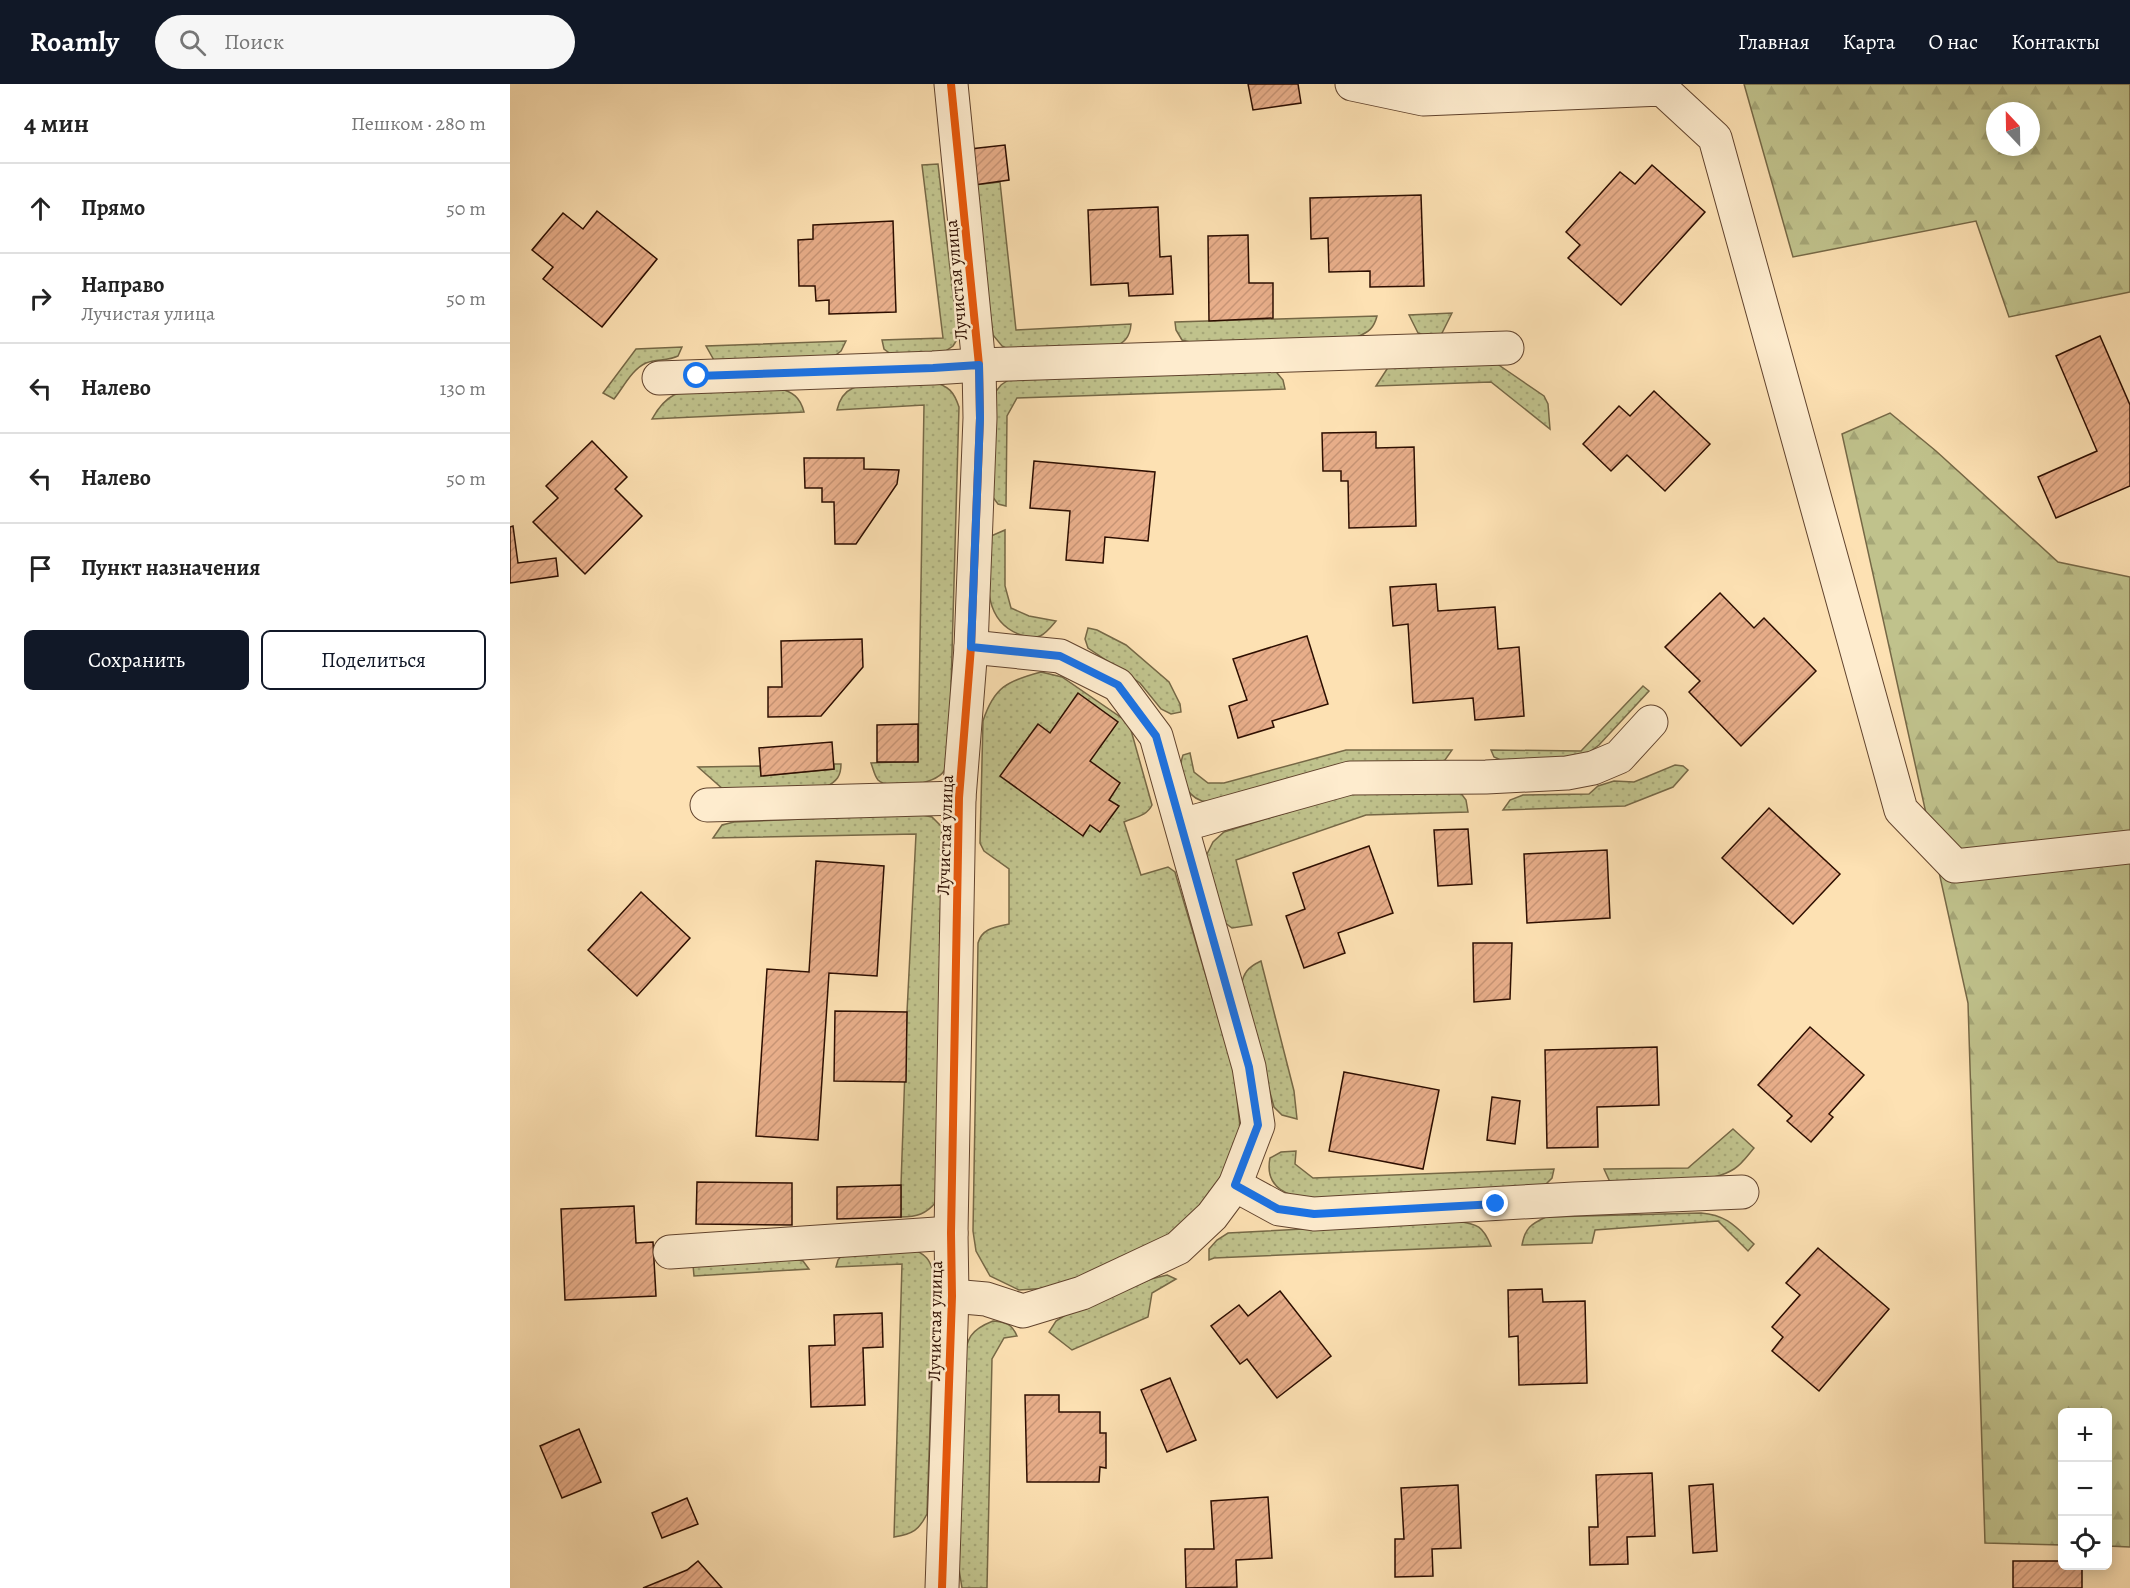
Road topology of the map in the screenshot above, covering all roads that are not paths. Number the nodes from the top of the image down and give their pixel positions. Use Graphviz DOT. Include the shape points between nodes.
graph roads {
  1 [pos="951,84"];
  2 [pos="1352,84"];
  3 [pos="1507,348"];
  4 [pos="979,365"];
  5 [pos="659,378"];
  6 [pos="971,647"];
  7 [pos="1651,722"];
  8 [pos="959,798"];
  9 [pos="707,805"];
  10 [pos="1182,825"];
  11 [pos="2130,847"];
  12 [pos="1235,1185"];
  13 [pos="1742,1192"];
  14 [pos="951,1233"];
  15 [pos="670,1252"];
  16 [pos="952,1296"];
  17 [pos="942,1588"];
  1 -- 4 [label="street, Лучистая улица"];
  2 -- 11 [label="street" via="1424,99 1662,89 1714,138 1901,810 1955,866"];
  3 -- 4 [label="street"];
  4 -- 5 [label="street"];
  4 -- 6 [label="street, Лучистая улица"];
  6 -- 8 [label="street, Лучистая улица"];
  6 -- 10 [label="street" via="1060,656 1118,685 1156,736"];
  7 -- 10 [label="street" via="1619,757 1593,768 1497,776 1350,778"];
  8 -- 9 [label="street"];
  8 -- 14 [label="street, Лучистая улица"];
  10 -- 12 [label="street" via="1249,1067 1258,1125"];
  12 -- 13 [label="street" via="1278,1209 1314,1214"];
  12 -- 16 [label="street" via="1212,1216 1178,1248 1082,1293 1023,1311 986,1299"];
  14 -- 15 [label="street"];
  14 -- 16 [label="street, Лучистая улица"];
  16 -- 17 [label="street, Лучистая улица"];
}
